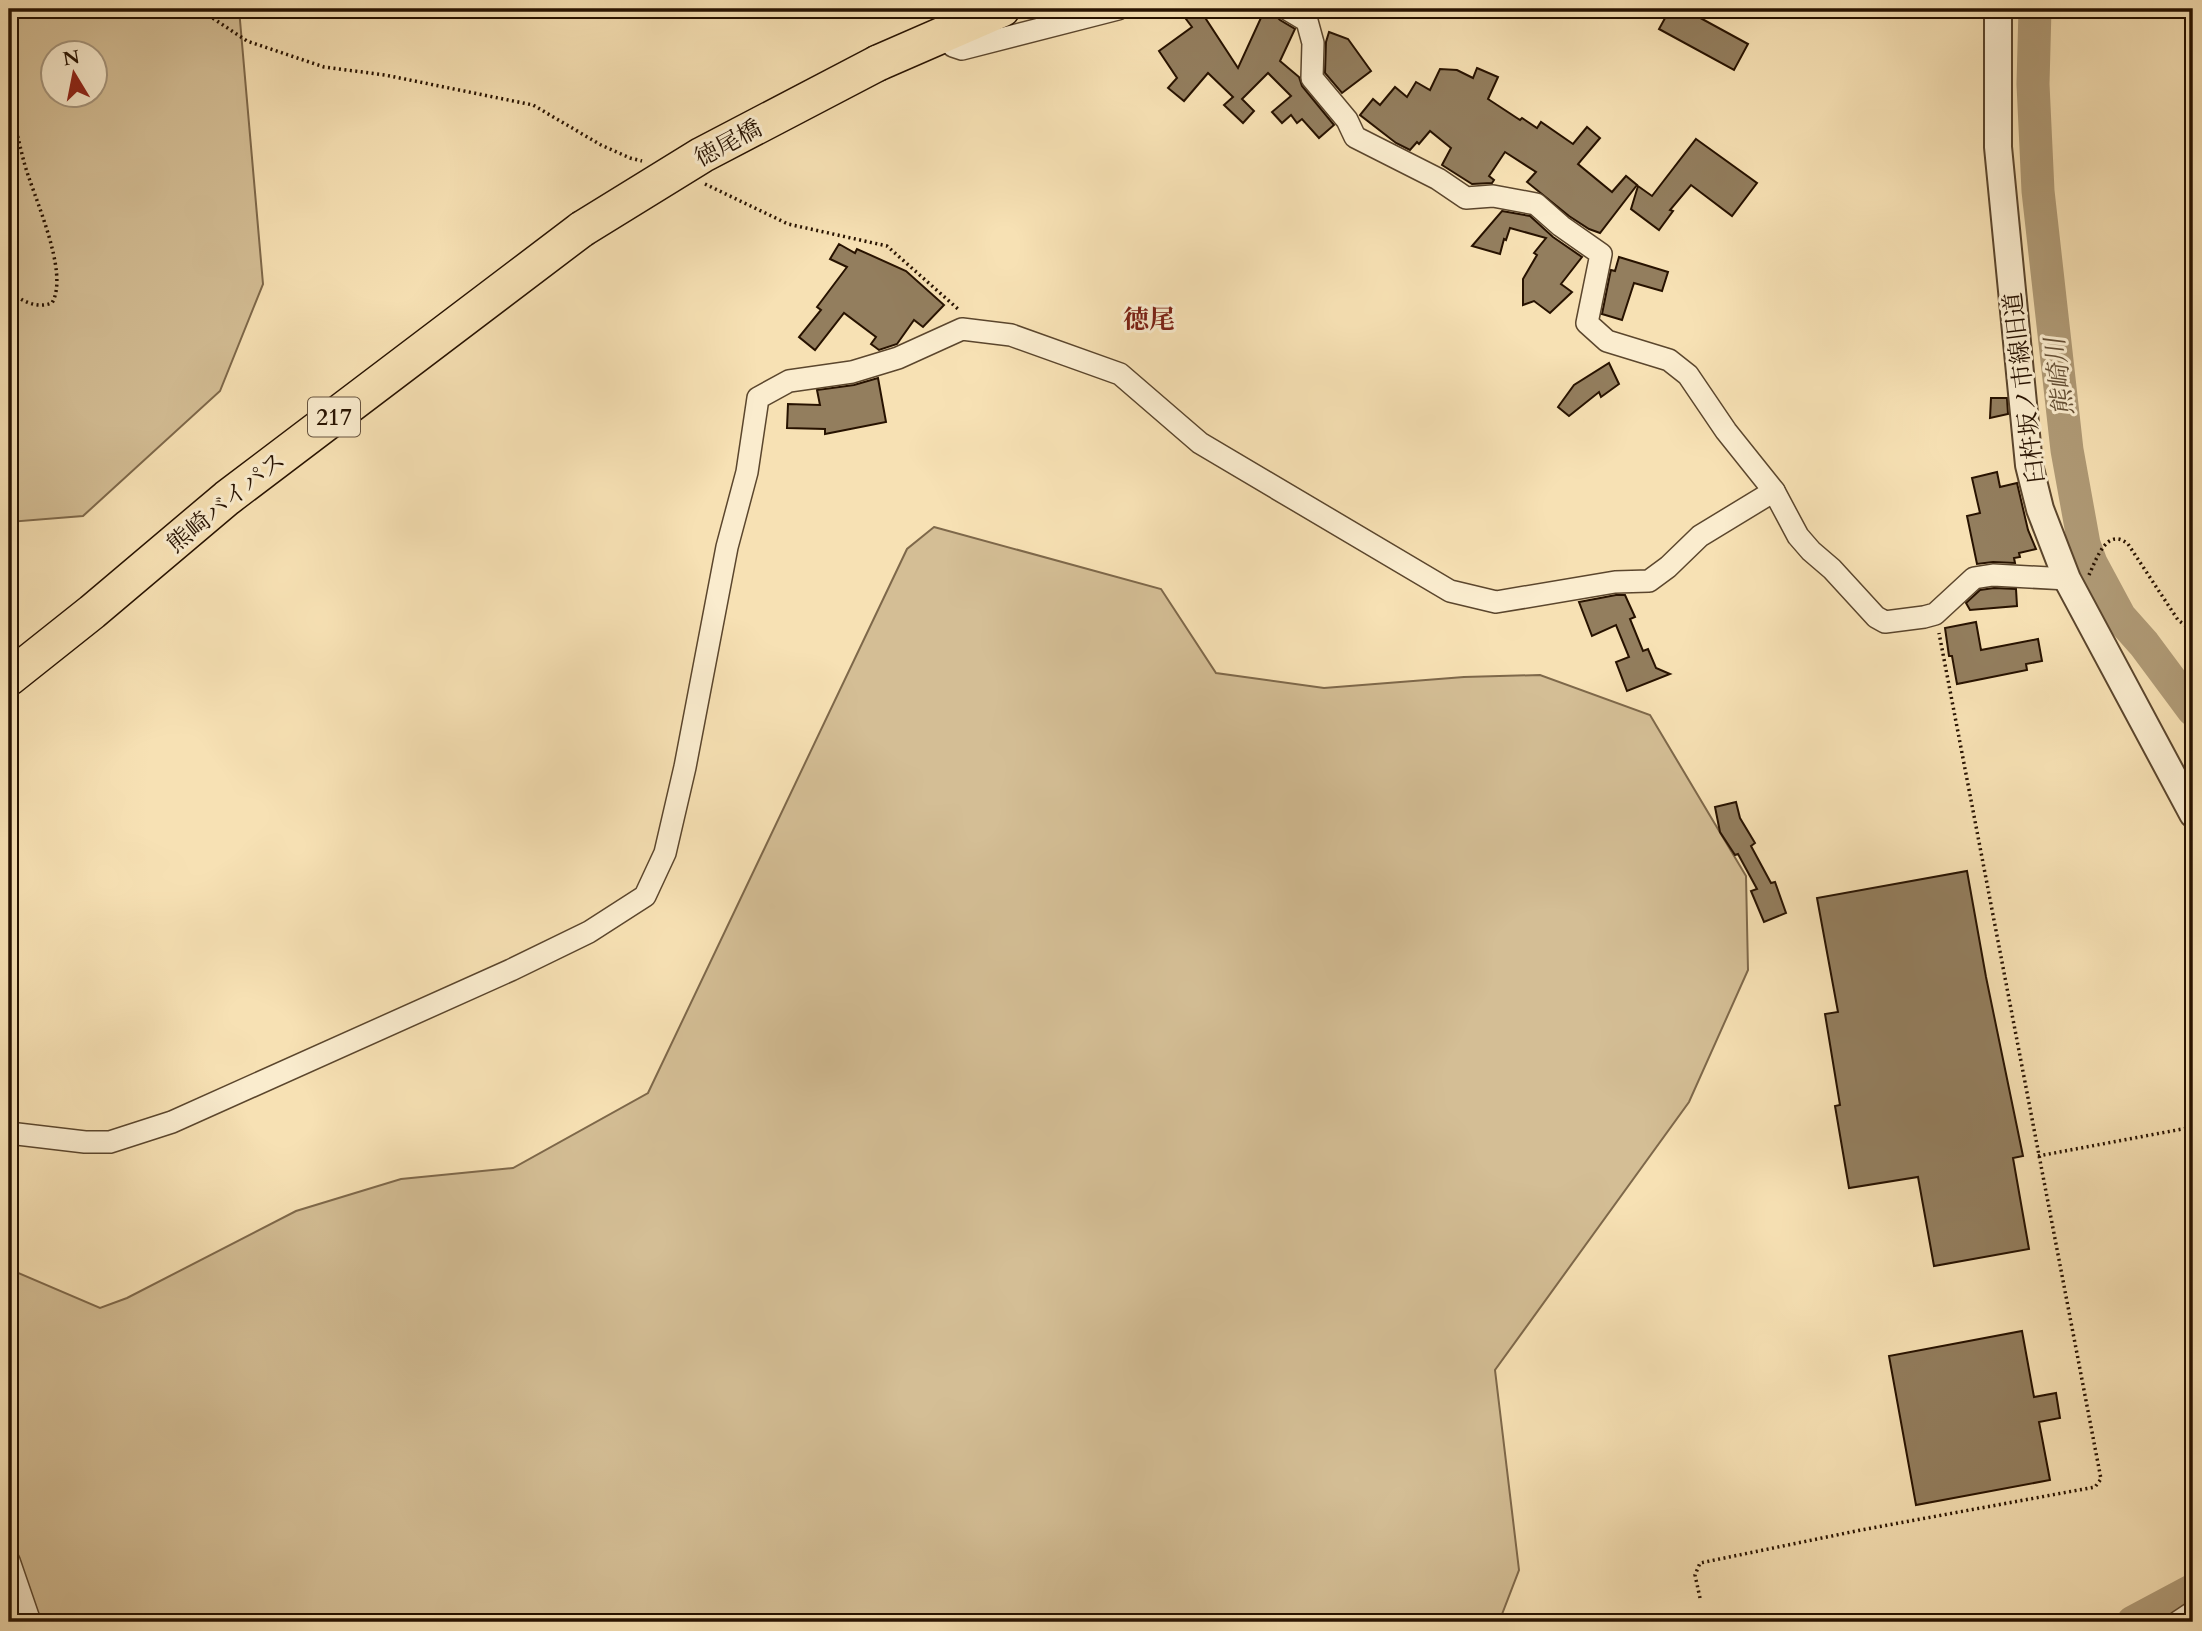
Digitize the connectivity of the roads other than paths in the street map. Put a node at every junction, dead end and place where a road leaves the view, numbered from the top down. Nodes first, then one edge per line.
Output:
1 (1002, 9) edge
2 (1118, 9) edge
3 (1287, 9) edge
4 (1998, 9) edge
5 (945, 34) junction
6 (582, 229) joint
7 (1774, 491) junction
8 (2077, 580) junction
9 (9, 678) edge
10 (2193, 814) edge
11 (9, 1133) edge
12 (9, 1561) edge
13 (2193, 1612) edge
14 (30, 1622) edge
15 (2178, 1622) edge

1 - 5 highway, 217
2 - 5 street
3 - 7 street
4 - 8 street, 臼杵坂ノ市線旧道
5 - 6 highway, 徳尾橋 / 217, bridge
6 - 9 highway, 熊崎バイパス / 217
7 - 8 street
7 - 11 street
8 - 10 street, 臼杵坂ノ市線旧道
12 - 14 street
13 - 15 street

